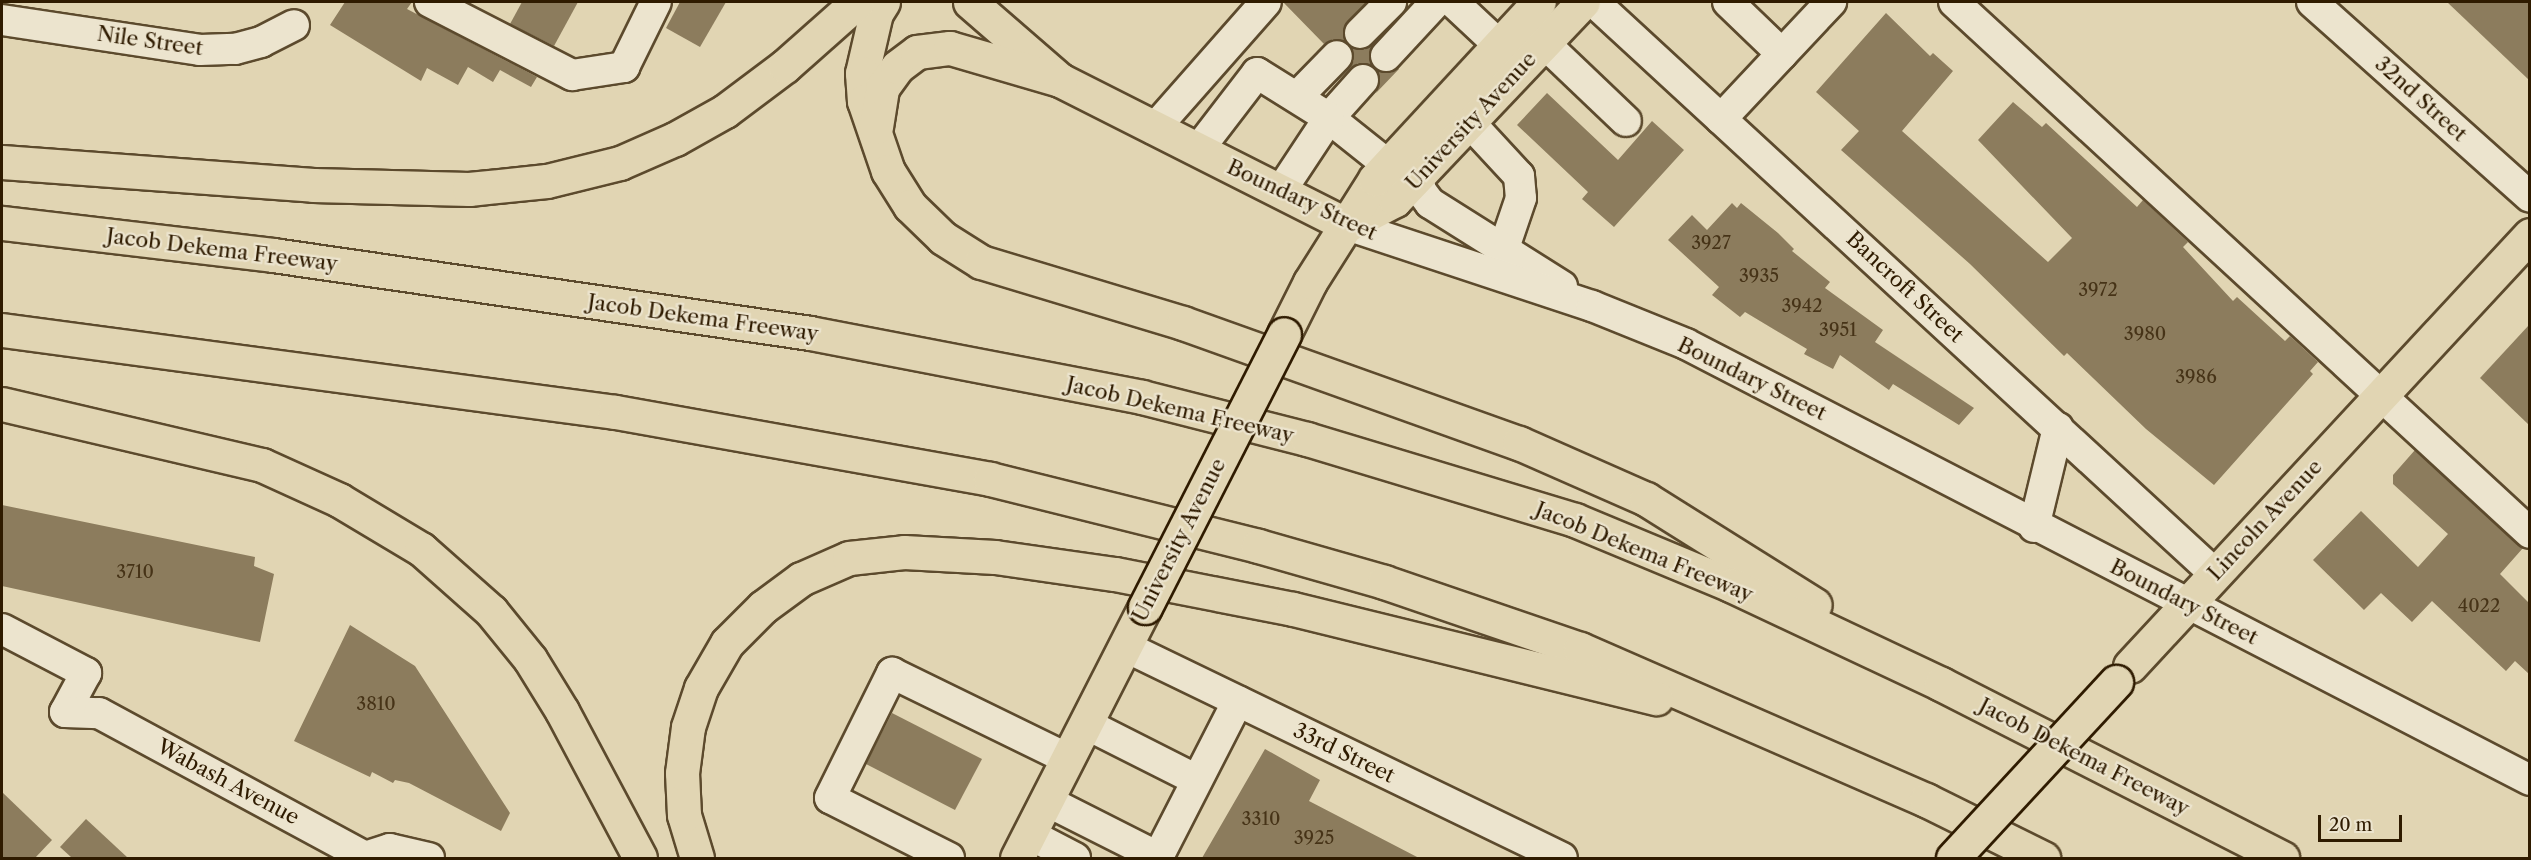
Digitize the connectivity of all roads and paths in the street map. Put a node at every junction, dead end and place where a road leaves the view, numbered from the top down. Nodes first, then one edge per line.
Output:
1 (430, 2) edge
2 (656, 2) edge
3 (857, 2) edge
4 (883, 2) edge
5 (970, 2) edge
6 (1266, 2) edge
7 (1391, 2) edge
8 (1436, 2) edge
9 (1453, 2) edge
10 (1539, 2) edge
11 (1583, 2) edge
12 (1594, 2) edge
13 (1728, 2) edge
14 (1831, 2) edge
15 (1954, 2) edge
16 (2312, 2) edge
17 (2, 20) edge
18 (294, 25) dead end
19 (1360, 33) dead end
20 (1544, 43) junction
21 (1499, 45) junction
22 (1782, 54) junction
23 (1337, 56) dead end
24 (1386, 56) dead end
25 (1060, 80) junction
26 (1363, 80) dead end
27 (1297, 98) junction
28 (1329, 118) junction
29 (1722, 118) junction
30 (1626, 121) dead end
31 (1470, 123) junction
32 (1154, 129) junction
33 (875, 134) junction
34 (1198, 150) junction
35 (2, 162) edge
36 (1388, 165) junction
37 (1418, 176) junction
38 (1280, 192) junction
39 (2529, 197) edge
40 (2, 223) edge
41 (1347, 225) junction
42 (2529, 235) edge
43 (1504, 248) junction
44 (1592, 306) junction
45 (2, 330) edge
46 (2379, 396) junction
47 (2, 404) edge
48 (2058, 428) junction
49 (2034, 527) junction
50 (2529, 533) edge
51 (2215, 574) junction
52 (2188, 603) junction
53 (2, 629) edge
54 (1126, 647) junction
55 (1941, 684) junction
56 (1238, 701) junction
57 (1748, 720) junction
58 (1086, 724) junction
59 (1068, 759) junction
60 (1197, 780) junction
61 (2529, 780) edge
62 (1047, 801) junction
63 (1023, 846) edge
64 (365, 858) edge
65 (429, 858) edge
66 (640, 858) edge
67 (697, 858) edge
68 (949, 858) edge
69 (1075, 858) edge
70 (1562, 858) edge
71 (1953, 858) edge
72 (2043, 858) edge
73 (2282, 858) edge

1 - 2 street
3 - 35 main road
4 - 33 main road
5 - 25 main road, Boundary Street
6 - 32 street
7 - 19 street
8 - 24 street
9 - 21 street
10 - 21 main road, University Avenue
11 - 20 main road, University Avenue
12 - 29 street, Bancroft Street
13 - 22 street
14 - 22 street
15 - 46 street
16 - 39 street, 32nd Street
17 - 18 street, Nile Street
20 - 30 street
20 - 31 main road, University Avenue
21 - 36 main road, University Avenue
22 - 29 street
23 - 27 street
25 - 32 main road, Boundary Street
25 - 33 main road
26 - 28 street
27 - 28 street
27 - 34 street
28 - 36 street
28 - 38 street
29 - 48 street, Bancroft Street
31 - 37 main road, University Avenue
31 - 43 street
32 - 34 main road, Boundary Street
33 - 55 main road
34 - 38 main road, Boundary Street
36 - 41 main road, University Avenue
37 - 41 main road, University Avenue
37 - 43 street
38 - 41 main road, Boundary Street
40 - 55 main road, Jacob Dekema Freeway
41 - 44 street, Boundary Street
41 - 54 main road, University Avenue, bridge
42 - 46 main road, Lincoln Avenue
43 - 44 street
44 - 49 street, Boundary Street
45 - 57 main road
46 - 50 street
46 - 51 main road, Lincoln Avenue
47 - 66 main road
48 - 49 street
48 - 51 street, Bancroft Street
49 - 52 street, Boundary Street
51 - 52 main road, Lincoln Avenue
52 - 61 street, Boundary Street
52 - 71 main road, Lincoln Avenue, bridge
53 - 64 street, Wabash Avenue
54 - 56 street, 33rd Street
54 - 58 main road, University Avenue
55 - 73 main road, Jacob Dekema Freeway
56 - 60 street
56 - 70 street, 33rd Street
57 - 67 main road
57 - 72 main road
58 - 59 main road, University Avenue
58 - 60 street
59 - 62 main road, University Avenue
59 - 68 street
60 - 62 street
62 - 63 main road, University Avenue
63 - 69 street
64 - 65 street, Wabash Avenue

